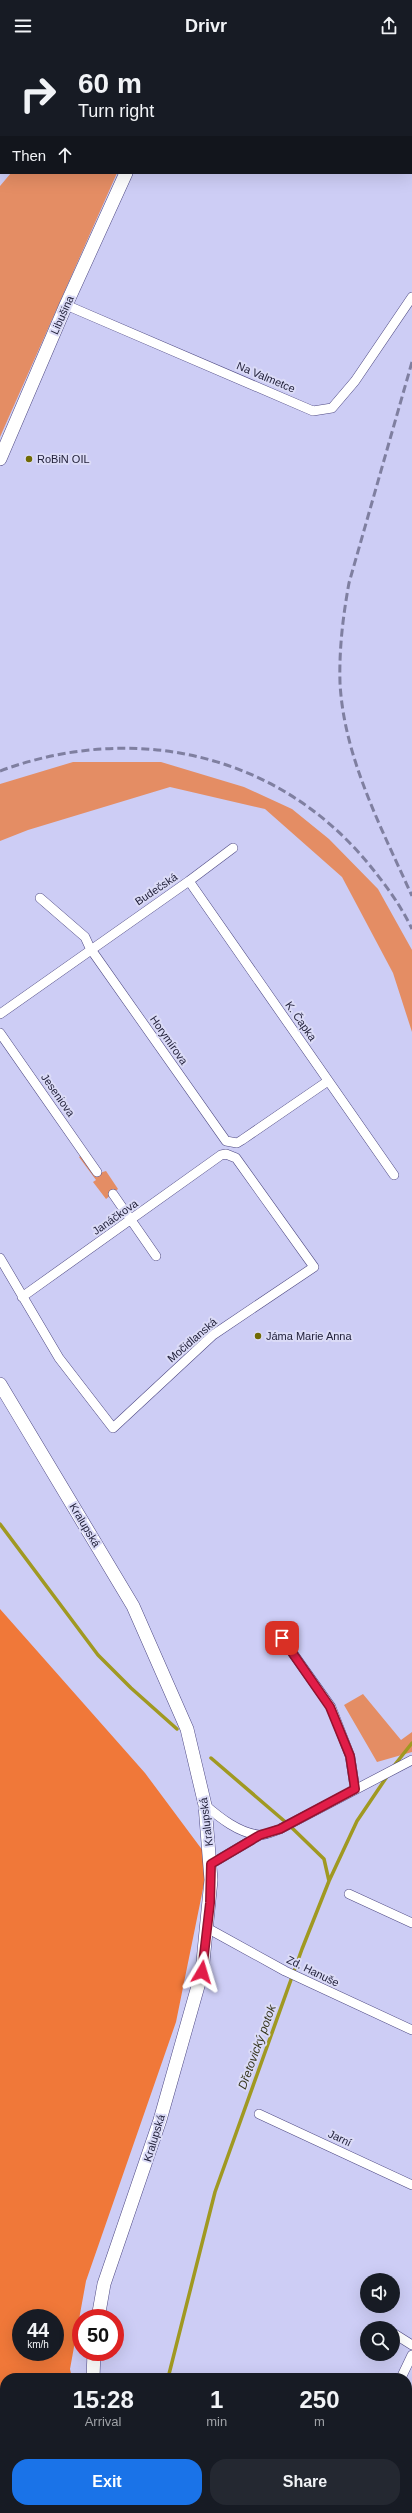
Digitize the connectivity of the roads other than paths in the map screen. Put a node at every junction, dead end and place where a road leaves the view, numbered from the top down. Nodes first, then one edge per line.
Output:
1 (126, 174) edge
2 (412, 298) edge
3 (66, 305) junction
4 (0, 459) edge
5 (233, 848) dead end
6 (189, 881) junction
7 (40, 898) dead end
8 (90, 948) junction
9 (0, 1014) edge
10 (0, 1033) edge
11 (328, 1081) junction
12 (97, 1172) dead end
13 (394, 1175) dead end
14 (113, 1194) dead end
15 (131, 1220) junction
16 (156, 1256) dead end
17 (0, 1258) edge
18 (314, 1267) joint
19 (22, 1297) junction
20 (0, 1384) edge
21 (282, 1638) dead end
22 (412, 1760) edge
23 (355, 1789) junction
24 (205, 1805) junction
25 (260, 1835) junction
26 (211, 1864) junction
27 (349, 1894) dead end
28 (412, 1923) edge
29 (207, 1928) junction
30 (412, 2030) edge
31 (259, 2114) dead end
32 (412, 2185) edge
33 (100, 2309) edge
34 (400, 2337) edge
35 (412, 2345) edge
36 (412, 2355) edge
37 (94, 2361) edge
38 (93, 2373) edge
39 (403, 2373) edge

1 - 3 main road, Libušina
2 - 3 street, Na Valmetce
3 - 4 main road, Libušina
5 - 6 street, Budečská
6 - 8 street, Budečská
6 - 11 street, K. Čapka
7 - 8 street
8 - 9 street, Budečská
8 - 11 street, Horymírova
10 - 12 street, Jeseniova
11 - 13 street, K. Čapka
14 - 15 street
15 - 16 street
15 - 18 street, Janáčkova
15 - 19 street, Janáčkova
17 - 19 street
18 - 19 street, Močidlanská
20 - 24 main road, Kralupská
21 - 23 street
22 - 23 street
23 - 25 street
24 - 25 street
24 - 26 main road, Kralupská
25 - 26 street
26 - 29 main road, Kralupská
27 - 28 street
29 - 30 street, Zd. Hanuše
29 - 33 main road, Kralupská
31 - 32 street, Jarní
34 - 35 street
36 - 39 street
37 - 38 main road

